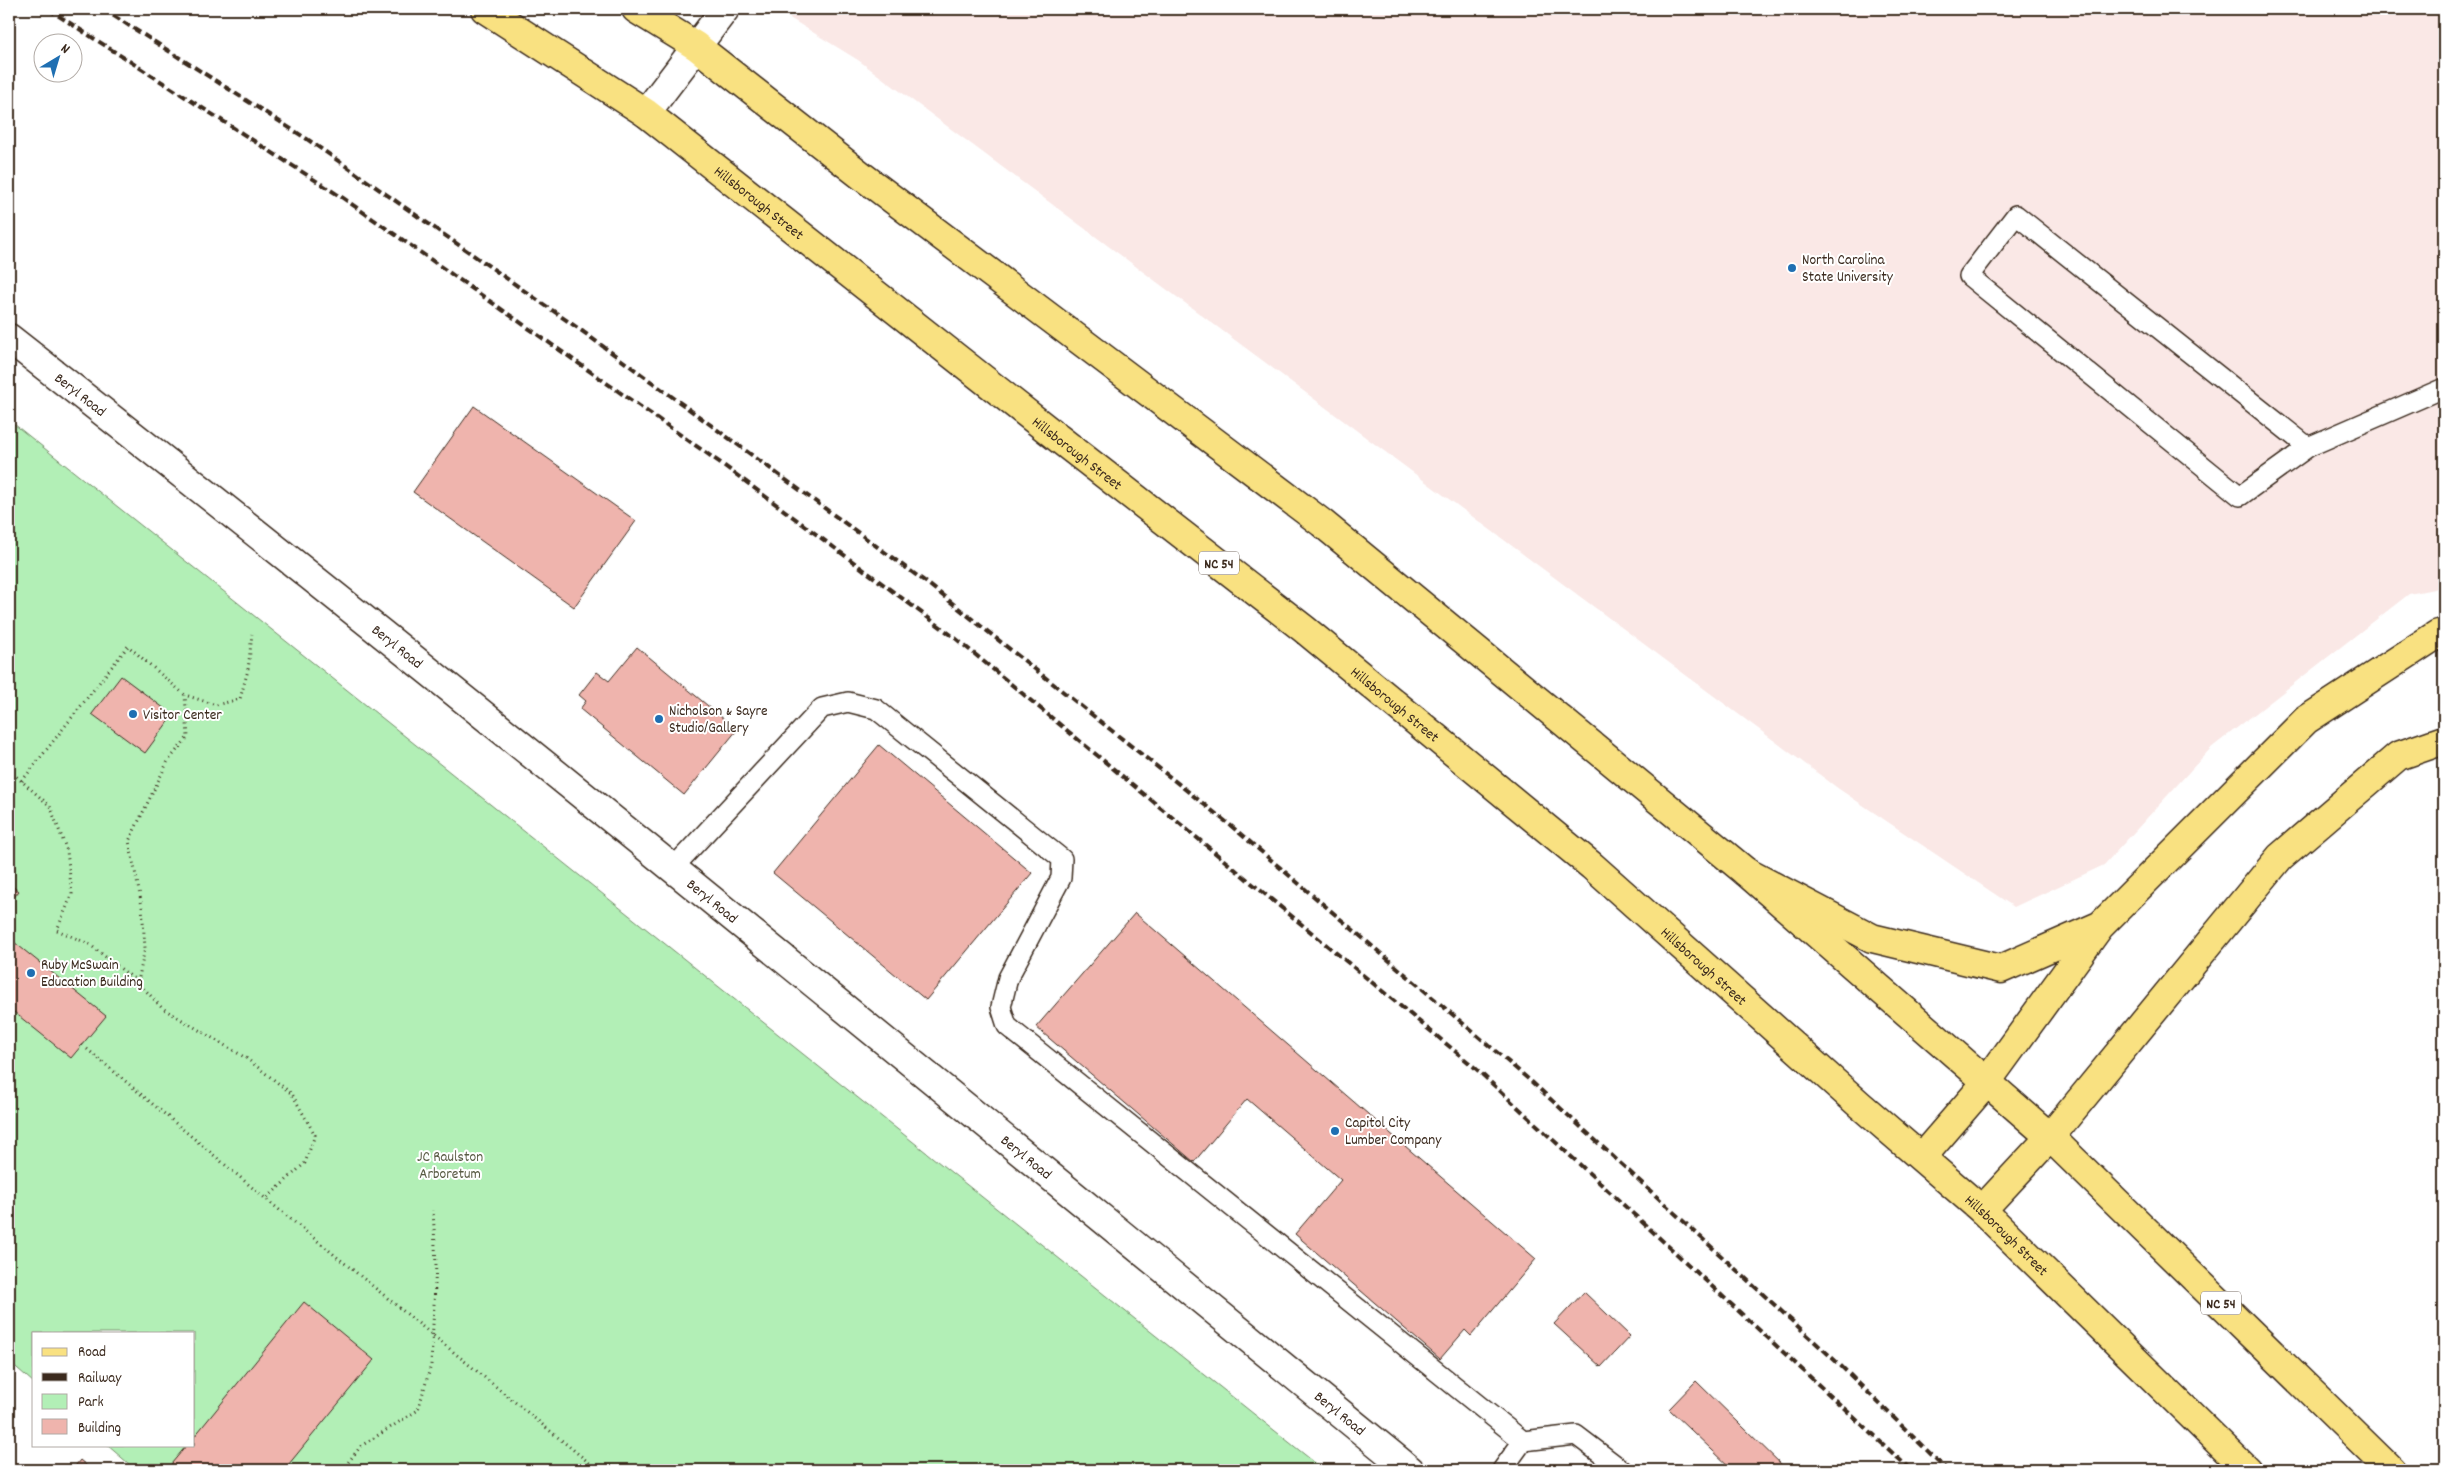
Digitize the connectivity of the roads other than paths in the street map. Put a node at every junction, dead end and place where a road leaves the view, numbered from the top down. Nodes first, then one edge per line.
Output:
1 (485, 9) edge
2 (636, 9) edge
3 (725, 9) edge
4 (696, 46) junction
5 (646, 113) junction
6 (9, 338) edge
7 (2444, 388) edge
8 (2308, 447) junction
9 (2444, 633) edge
10 (2444, 740) edge
11 (672, 869) junction
12 (1746, 872) junction
13 (2100, 926) junction
14 (1986, 1083) junction
15 (2050, 1137) junction
16 (1922, 1158) junction
17 (1982, 1210) junction
18 (1523, 1441) junction
19 (1410, 1470) edge
20 (1502, 1470) edge
21 (1622, 1470) edge
22 (2247, 1470) edge
23 (2391, 1470) edge

1 - 5 main road, Hillsborough Street / NC 54
2 - 4 main road, NC 54
3 - 4 street
4 - 5 street
4 - 12 main road, NC 54
5 - 16 main road, Hillsborough Street / NC 54
6 - 11 street, Beryl Road
7 - 8 lane
8 - 8 lane
9 - 13 main road
10 - 15 main road
11 - 18 lane
11 - 19 street, Beryl Road
12 - 13 main road
12 - 14 main road, NC 54
13 - 14 main road
14 - 15 main road, NC 54
14 - 16 main road
15 - 17 main road
15 - 23 main road, NC 54
16 - 17 main road, Hillsborough Street / NC 54
17 - 22 main road, Hillsborough Street / NC 54
18 - 20 lane
18 - 21 lane

